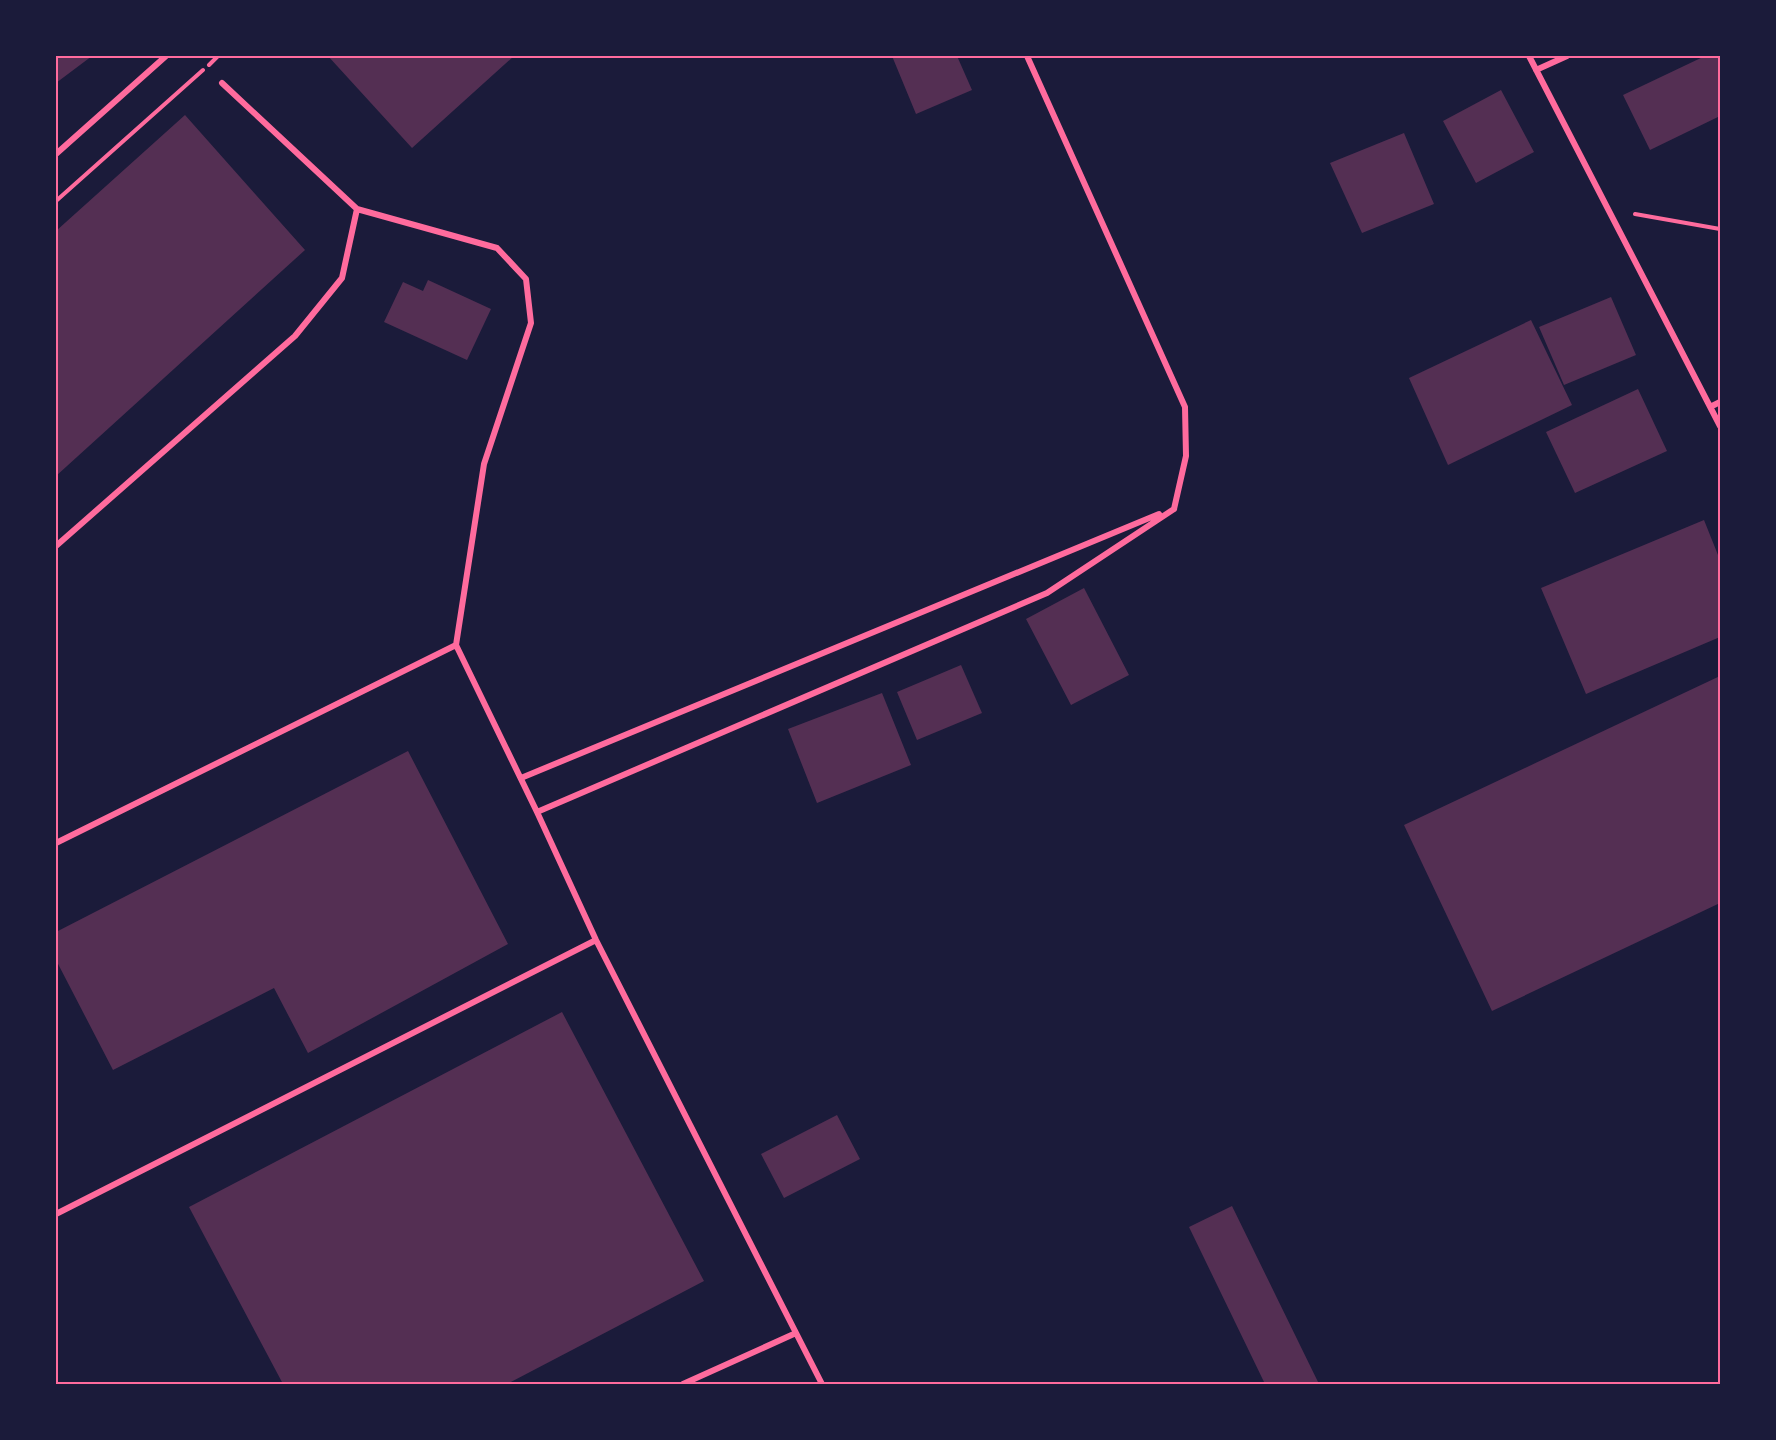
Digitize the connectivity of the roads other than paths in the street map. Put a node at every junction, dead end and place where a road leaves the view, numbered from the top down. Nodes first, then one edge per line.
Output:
1 (166, 56) edge
2 (1027, 56) edge
3 (1529, 56) edge
4 (1567, 56) edge
5 (1536, 70) junction
6 (222, 83) dead end
7 (56, 154) edge
8 (357, 209) junction
9 (1720, 402) edge
10 (1712, 406) junction
11 (1720, 426) edge
12 (1174, 508) junction
13 (56, 546) edge
14 (456, 645) junction
15 (521, 778) junction
16 (537, 812) junction
17 (56, 843) edge
18 (596, 940) junction
19 (56, 1214) edge
20 (796, 1333) junction
21 (683, 1384) edge
22 (822, 1384) edge

1 - 7 street
2 - 12 street
3 - 5 street
4 - 5 street
5 - 10 street
6 - 8 street
8 - 13 street
8 - 14 street
9 - 10 street
10 - 11 street
12 - 15 street
12 - 16 street
14 - 15 street
14 - 17 street
15 - 16 street
16 - 18 street
18 - 19 street
18 - 20 street
20 - 21 street
20 - 22 street

